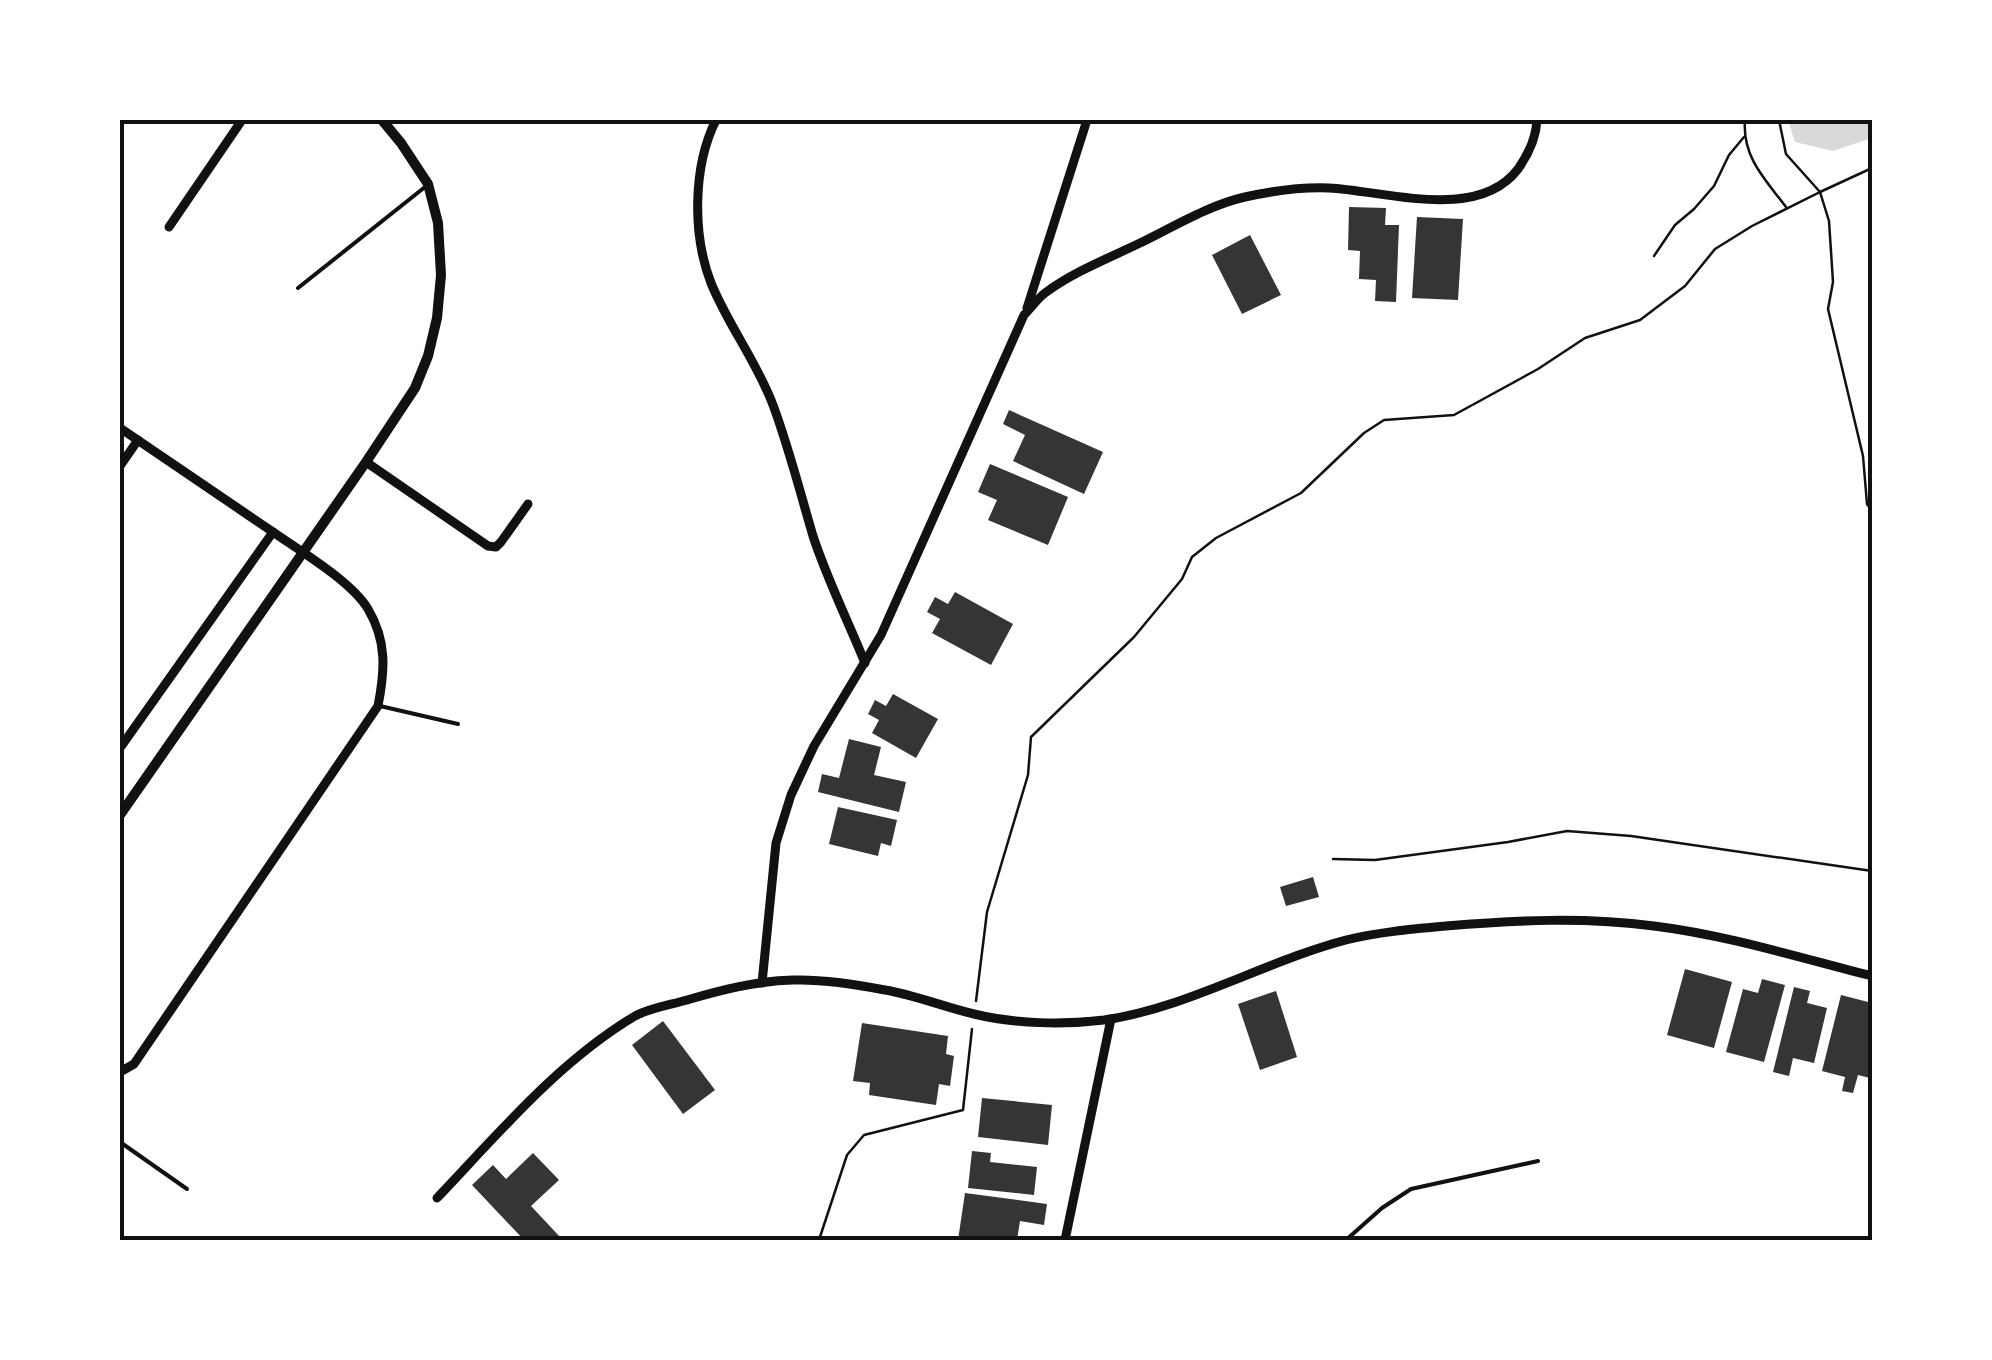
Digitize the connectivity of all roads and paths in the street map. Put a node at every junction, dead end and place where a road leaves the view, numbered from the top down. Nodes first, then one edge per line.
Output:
1 (242, 120) edge
2 (382, 120) edge
3 (716, 120) edge
4 (1086, 120) edge
5 (1537, 120) edge
6 (1746, 120) edge
7 (1778, 120) edge
8 (1744, 137) junction
9 (1872, 168) edge
10 (428, 184) junction
11 (1820, 192) junction
12 (1786, 208) junction
13 (169, 226) dead end
14 (1654, 256) dead end
15 (298, 288) dead end
16 (1024, 316) junction
17 (120, 428) edge
18 (138, 440) junction
19 (366, 462) junction
20 (120, 466) edge
21 (528, 504) dead end
22 (1872, 511) edge
23 (272, 532) junction
24 (303, 552) junction
25 (865, 663) junction
26 (378, 706) junction
27 (458, 724) dead end
28 (120, 748) edge
29 (120, 816) edge
30 (1333, 860) dead end
31 (1872, 871) edge
32 (1872, 976) edge
33 (762, 983) junction
34 (974, 1014) junction
35 (1111, 1019) junction
36 (120, 1072) edge
37 (120, 1142) edge
38 (1538, 1160) dead end
39 (187, 1189) dead end
40 (436, 1198) dead end
41 (819, 1240) edge
42 (1065, 1240) edge
43 (1346, 1240) edge

1 - 13 street
2 - 10 street
3 - 25 street
4 - 16 street
5 - 16 street
6 - 8 path
7 - 11 path
8 - 12 path
8 - 14 path
9 - 11 path
10 - 15 lane
10 - 19 street
11 - 12 path
11 - 22 path
12 - 34 path
16 - 25 street
17 - 18 street
18 - 20 street
18 - 23 street
19 - 21 street
19 - 24 street
23 - 24 street
23 - 28 street
24 - 26 street
24 - 29 street
25 - 33 street
26 - 27 lane
26 - 36 street
30 - 31 path
32 - 35 street
33 - 34 street
33 - 40 street
34 - 35 street
34 - 41 path
35 - 42 street
37 - 39 lane
38 - 43 lane

